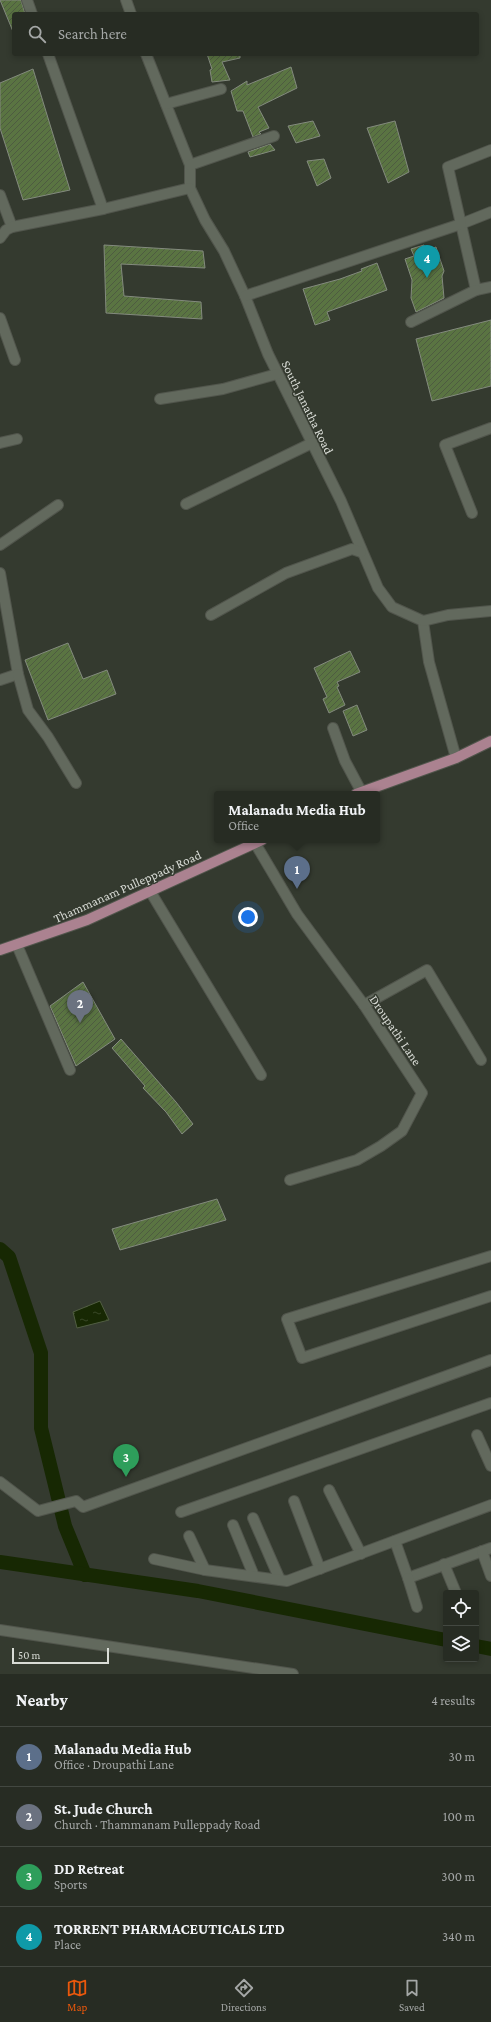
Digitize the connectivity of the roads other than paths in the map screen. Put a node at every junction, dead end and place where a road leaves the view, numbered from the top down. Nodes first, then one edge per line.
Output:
1 (27, 0) edge
2 (126, 0) edge
3 (31, 12) edge
4 (130, 12) edge
5 (49, 56) edge
6 (147, 56) edge
7 (221, 89) dead end
8 (166, 104) junction
9 (274, 136) dead end
10 (491, 150) edge
11 (190, 165) junction
12 (190, 188) junction
13 (0, 195) edge
14 (103, 209) junction
15 (491, 212) edge
16 (461, 224) junction
17 (12, 228) junction
18 (0, 238) edge
19 (491, 287) edge
20 (476, 290) junction
21 (245, 296) junction
22 (0, 318) edge
23 (411, 322) dead end
24 (15, 360) dead end
25 (277, 374) junction
26 (160, 399) dead end
27 (491, 428) edge
28 (17, 439) dead end
29 (0, 443) edge
30 (312, 443) junction
31 (186, 504) dead end
32 (58, 505) dead end
33 (472, 513) dead end
34 (0, 545) edge
35 (362, 552) junction
36 (0, 573) edge
37 (491, 611) edge
38 (211, 615) dead end
39 (423, 621) junction
40 (18, 674) junction
41 (0, 680) edge
42 (333, 728) dead end
43 (491, 741) edge
44 (456, 758) junction
45 (76, 783) dead end
46 (358, 791) edge
47 (365, 791) edge
48 (256, 843) edge
49 (259, 843) edge
50 (150, 891) junction
51 (17, 945) junction
52 (0, 950) edge
53 (364, 1005) junction
54 (481, 1060) dead end
55 (70, 1070) dead end
56 (261, 1075) dead end
57 (290, 1180) dead end
58 (491, 1256) edge
59 (491, 1296) edge
60 (491, 1360) edge
61 (491, 1403) edge
62 (478, 1435) dead end
63 (491, 1466) edge
64 (0, 1482) edge
65 (329, 1490) dead end
66 (294, 1502) dead end
67 (491, 1505) edge
68 (181, 1512) dead end
69 (253, 1518) dead end
70 (233, 1525) dead end
71 (189, 1536) dead end
72 (395, 1541) junction
73 (486, 1550) edge
74 (361, 1554) junction
75 (154, 1559) dead end
76 (444, 1564) junction
77 (320, 1569) junction
78 (205, 1570) junction
79 (254, 1576) junction
80 (491, 1576) edge
81 (408, 1578) junction
82 (280, 1580) junction
83 (455, 1590) edge
84 (417, 1607) dead end
85 (0, 1630) edge
86 (293, 1674) edge

1 - 3 street
2 - 4 street
5 - 14 street
6 - 8 street, South Janatha Road
7 - 8 street
8 - 11 street, South Janatha Road
9 - 11 street
10 - 16 street
11 - 12 street, South Janatha Road
12 - 14 street
12 - 21 street, South Janatha Road
13 - 17 street
14 - 17 street
15 - 16 street
16 - 20 street
16 - 21 street
17 - 18 street
19 - 20 street
20 - 23 street
21 - 25 street, South Janatha Road
22 - 24 street
25 - 26 street
25 - 30 street, South Janatha Road
27 - 33 street
28 - 29 street
30 - 31 street
30 - 35 street, South Janatha Road
32 - 34 street
35 - 38 street
35 - 39 street, South Janatha Road
36 - 40 street
37 - 39 street
39 - 44 street
40 - 41 street
40 - 45 street
42 - 46 street
43 - 44 main road
44 - 47 main road
48 - 50 main road, Thammanam Pulleppady Road
49 - 53 street, Droupathi Lane
50 - 51 main road, Thammanam Pulleppady Road
50 - 56 street
51 - 52 main road, Thammanam Pulleppady Road
51 - 55 street
53 - 54 street
53 - 57 street, Droupathi Lane
58 - 59 street
60 - 64 street
61 - 68 street
62 - 63 street
65 - 74 street
66 - 77 street
67 - 72 street
69 - 82 street
70 - 79 street
71 - 78 street
72 - 74 street
72 - 81 street
73 - 76 street
73 - 80 street
74 - 77 street
75 - 78 street
76 - 81 street
76 - 83 street
77 - 82 street
78 - 79 street
79 - 82 street
81 - 84 street
85 - 86 street

